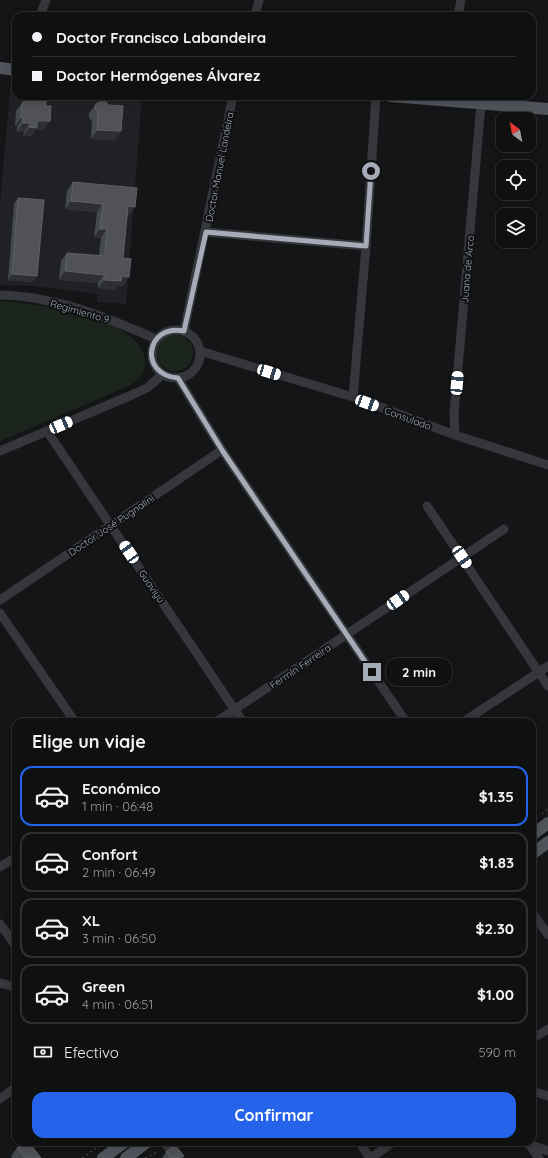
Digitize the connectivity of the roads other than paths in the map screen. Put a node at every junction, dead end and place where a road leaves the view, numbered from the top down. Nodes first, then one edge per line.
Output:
1 (46, 0) edge
2 (259, 0) edge
3 (461, 0) edge
4 (42, 12) edge
5 (255, 12) edge
6 (459, 12) edge
7 (0, 68) edge
8 (12, 70) edge
9 (232, 100) edge
10 (376, 100) edge
11 (459, 100) edge
12 (481, 104) junction
13 (548, 109) edge
14 (206, 232) junction
15 (366, 246) junction
16 (0, 295) edge
17 (184, 331) junction
18 (156, 339) junction
19 (200, 351) junction
20 (163, 374) junction
21 (178, 378) junction
22 (353, 397) junction
23 (47, 431) junction
24 (456, 435) junction
25 (222, 450) junction
26 (0, 451) edge
27 (548, 465) edge
28 (428, 506) dead end
29 (111, 526) junction
30 (504, 529) dead end
31 (462, 557) junction
32 (0, 600) edge
33 (0, 613) edge
34 (346, 634) junction
35 (548, 666) edge
36 (538, 672) junction
37 (548, 686) edge
38 (235, 709) junction
39 (72, 718) edge
40 (222, 718) edge
41 (241, 718) edge
42 (403, 718) edge
43 (469, 718) edge
44 (548, 822) edge
45 (536, 832) edge
46 (548, 842) edge
47 (536, 851) edge
48 (12, 860) edge
49 (0, 868) edge
50 (536, 918) edge
51 (0, 924) edge
52 (548, 935) edge
53 (12, 940) edge
54 (0, 982) edge
55 (12, 986) edge
56 (548, 1029) edge
57 (536, 1036) edge
58 (12, 1090) edge
59 (536, 1092) edge
60 (548, 1096) edge
61 (0, 1099) edge
62 (120, 1146) edge
63 (142, 1146) edge
64 (167, 1146) edge
65 (362, 1146) edge
66 (387, 1146) edge
67 (528, 1146) edge
68 (534, 1146) edge
69 (548, 1151) edge
70 (104, 1158) edge
71 (126, 1158) edge
72 (176, 1158) edge
73 (370, 1158) edge
74 (538, 1158) edge

1 - 4 street
2 - 5 street
3 - 6 street
7 - 8 main road
9 - 14 street, Doctor Manuel Landeira
10 - 15 street
11 - 12 main road
12 - 13 main road
12 - 24 street, Juana de Arco
14 - 15 street
14 - 17 street, Doctor Manuel Landeira
15 - 22 street
16 - 18 street, Regimiento 9
17 - 18 street
17 - 19 street
18 - 20 street
19 - 21 street
19 - 22 street, Consulado
20 - 21 street
20 - 23 street
21 - 25 street
22 - 24 street, Consulado
23 - 26 street
23 - 29 street, Guaviyú
24 - 27 street, Consulado
25 - 29 street, Doctor José Pugnalini
25 - 34 street
28 - 31 street
29 - 32 street, Doctor José Pugnalini
29 - 38 street, Guaviyú
30 - 31 street, Fermín Ferreira
31 - 34 street, Fermín Ferreira
31 - 36 street
33 - 39 street
34 - 38 street, Fermín Ferreira
34 - 42 street
35 - 36 street
36 - 37 street
36 - 43 street
38 - 40 street, Fermín Ferreira
38 - 41 street, Guaviyú
44 - 45 main road
46 - 47 main road
48 - 49 street
50 - 52 street
51 - 53 street
54 - 55 street
56 - 57 street
58 - 61 street
59 - 60 street
62 - 70 main road
63 - 71 main road
64 - 72 street
65 - 73 street
66 - 73 street
67 - 74 street
68 - 69 street

